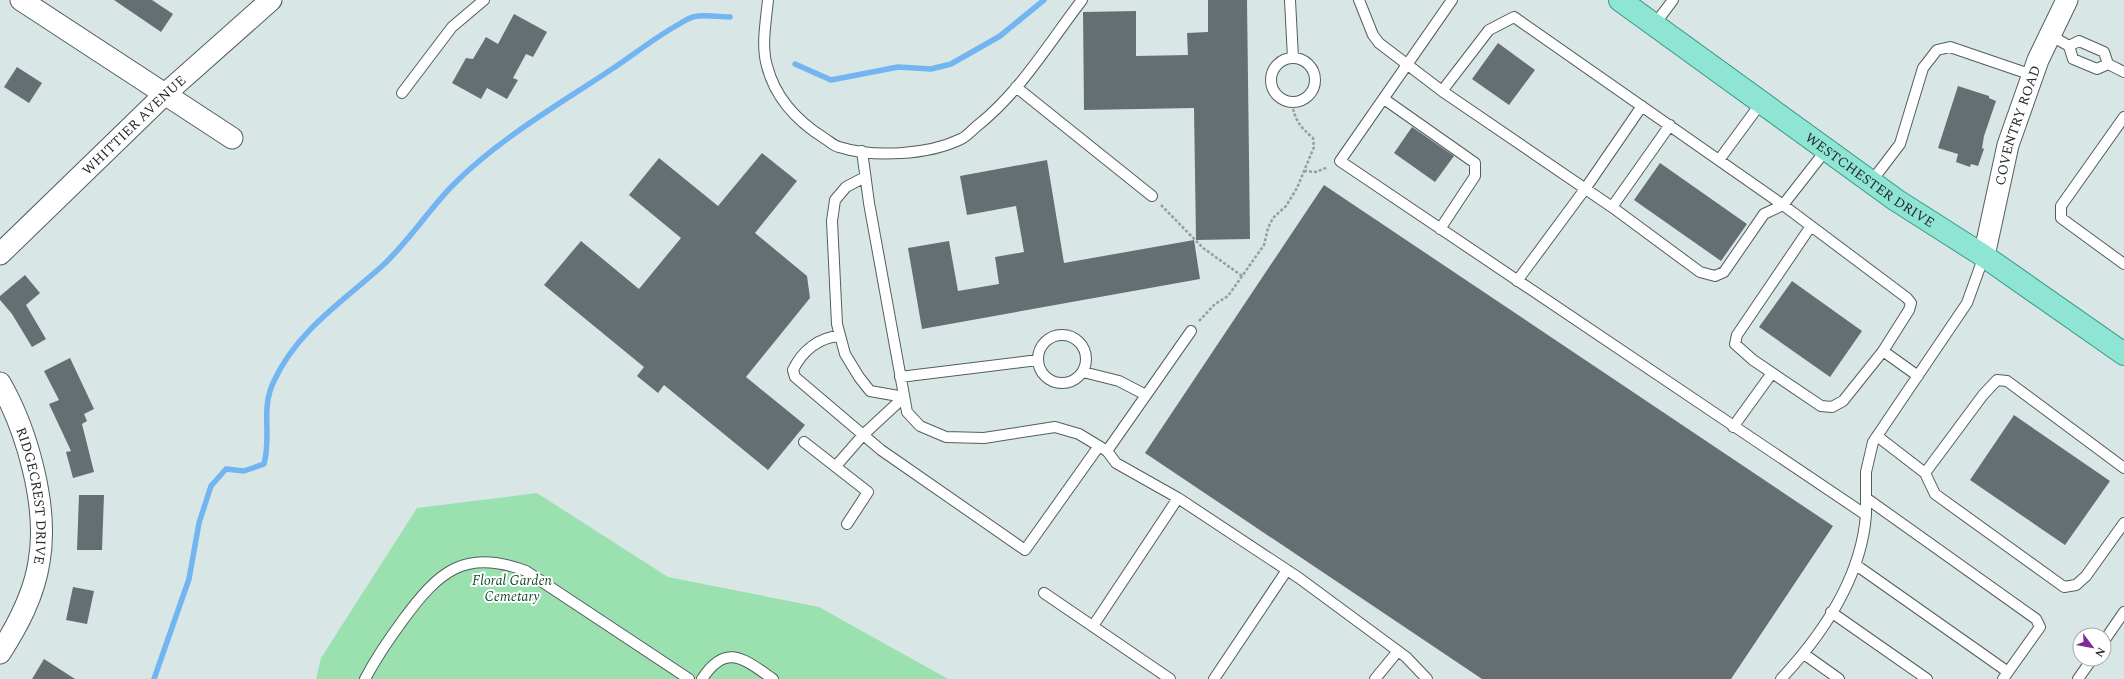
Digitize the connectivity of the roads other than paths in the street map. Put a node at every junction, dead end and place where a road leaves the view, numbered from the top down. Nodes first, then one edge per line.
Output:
1 (21, 0) edge
2 (271, 0) edge
3 (484, 0) edge
4 (768, 0) edge
5 (1082, 0) edge
6 (1290, 0) edge
7 (1359, 0) edge
8 (1452, 0) edge
9 (1620, 0) edge
10 (1673, 0) edge
11 (2067, 0) edge
12 (1654, 25) junction
13 (2050, 35) junction
14 (2069, 46) junction
15 (1293, 58) junction
16 (1408, 64) junction
17 (2108, 64) junction
18 (2124, 72) edge
19 (2032, 75) junction
20 (1016, 87) junction
21 (1442, 91) junction
22 (402, 93) dead end
23 (164, 95) junction
24 (1384, 99) junction
25 (1761, 102) junction
26 (1642, 106) junction
27 (2124, 117) edge
28 (1670, 125) junction
29 (232, 138) dead end
30 (1826, 150) junction
31 (862, 151) junction
32 (1719, 160) junction
33 (865, 177) junction
34 (1871, 182) junction
35 (1585, 189) junction
36 (1152, 196) road end
37 (1783, 205) junction
38 (1612, 207) junction
39 (1811, 226) junction
40 (1440, 229) junction
41 (0, 254) edge
42 (1984, 256) junction
43 (2124, 264) edge
44 (1518, 281) junction
45 (1191, 331) road end
46 (840, 336) junction
47 (1883, 351) junction
48 (2124, 354) edge
49 (1038, 360) junction
50 (1083, 372) junction
51 (1772, 373) junction
52 (1918, 376) junction
53 (900, 378) junction
54 (0, 383) edge
55 (1146, 395) junction
56 (904, 397) junction
57 (1733, 427) junction
58 (863, 435) junction
59 (1877, 436) junction
60 (804, 442) dead end
61 (1103, 449) junction
62 (836, 466) junction
63 (2124, 468) edge
64 (1925, 473) junction
65 (1178, 498) junction
66 (1866, 498) junction
67 (1866, 515) junction
68 (2124, 523) edge
69 (847, 524) dead end
70 (1856, 565) junction
71 (1287, 570) junction
72 (1044, 593) dead end
73 (1831, 612) junction
74 (2124, 612) edge
75 (1092, 626) junction
76 (2112, 629) edge
77 (1398, 651) junction
78 (0, 653) edge
79 (1804, 654) junction
80 (2086, 667) edge
81 (2005, 675) edge
82 (365, 679) edge
83 (689, 679) edge
84 (702, 679) edge
85 (773, 679) edge
86 (1170, 679) edge
87 (1214, 679) edge
88 (1375, 679) edge
89 (1427, 679) edge
90 (1781, 679) edge
91 (1839, 679) edge
92 (1927, 679) edge
93 (2078, 679) edge

1 - 23 street
2 - 23 street, WHITTIER AVENUE
3 - 22 lane
4 - 31 lane
5 - 20 lane
6 - 15 lane
7 - 16 lane
8 - 16 lane
9 - 12 main road, WESTCHESTER DRIVE
10 - 12 lane
11 - 13 street, COVENTRY ROAD
12 - 25 main road, WESTCHESTER DRIVE
13 - 14 lane
13 - 19 street, COVENTRY ROAD
14 - 17 lane
14 - 17 lane
15 - 15 lane
16 - 21 lane
16 - 24 lane
17 - 18 lane
19 - 34 lane
19 - 42 street, COVENTRY ROAD
20 - 31 lane
20 - 36 lane
21 - 26 lane
21 - 35 lane
23 - 29 street
23 - 41 street, WHITTIER AVENUE
24 - 40 lane
24 - 40 lane
25 - 30 main road, WESTCHESTER DRIVE
25 - 32 lane
26 - 28 lane
26 - 35 lane
27 - 43 lane
28 - 32 lane
28 - 38 lane
30 - 34 main road, WESTCHESTER DRIVE
30 - 37 lane
31 - 33 lane
32 - 37 lane
33 - 46 lane
33 - 53 lane
34 - 42 main road, WESTCHESTER DRIVE
35 - 38 lane
35 - 44 lane
37 - 38 lane
37 - 39 lane
39 - 47 lane
39 - 51 lane
40 - 44 lane
42 - 48 main road, WESTCHESTER DRIVE
42 - 52 lane
44 - 57 lane
45 - 55 lane
46 - 56 lane
46 - 58 lane
47 - 51 lane
47 - 52 lane
49 - 50 lane
49 - 50 lane
49 - 53 lane
50 - 55 lane
51 - 57 lane
52 - 59 lane
53 - 56 lane
54 - 78 street, RIDGECREST DRIVE
55 - 61 lane
56 - 58 lane
56 - 61 lane
57 - 67 lane
58 - 61 lane
58 - 62 lane
59 - 64 lane
59 - 66 lane
60 - 62 lane
61 - 65 lane
62 - 69 lane
63 - 64 lane
64 - 68 lane
65 - 71 lane
65 - 75 lane
66 - 67 lane
66 - 81 lane
67 - 70 lane
70 - 73 lane
70 - 81 lane
71 - 77 lane
71 - 87 lane
72 - 75 lane
73 - 79 lane
73 - 92 lane
74 - 76 lane
75 - 86 lane
77 - 88 lane
77 - 89 lane
79 - 90 lane
79 - 91 lane
80 - 93 lane
82 - 83 lane
84 - 85 lane

